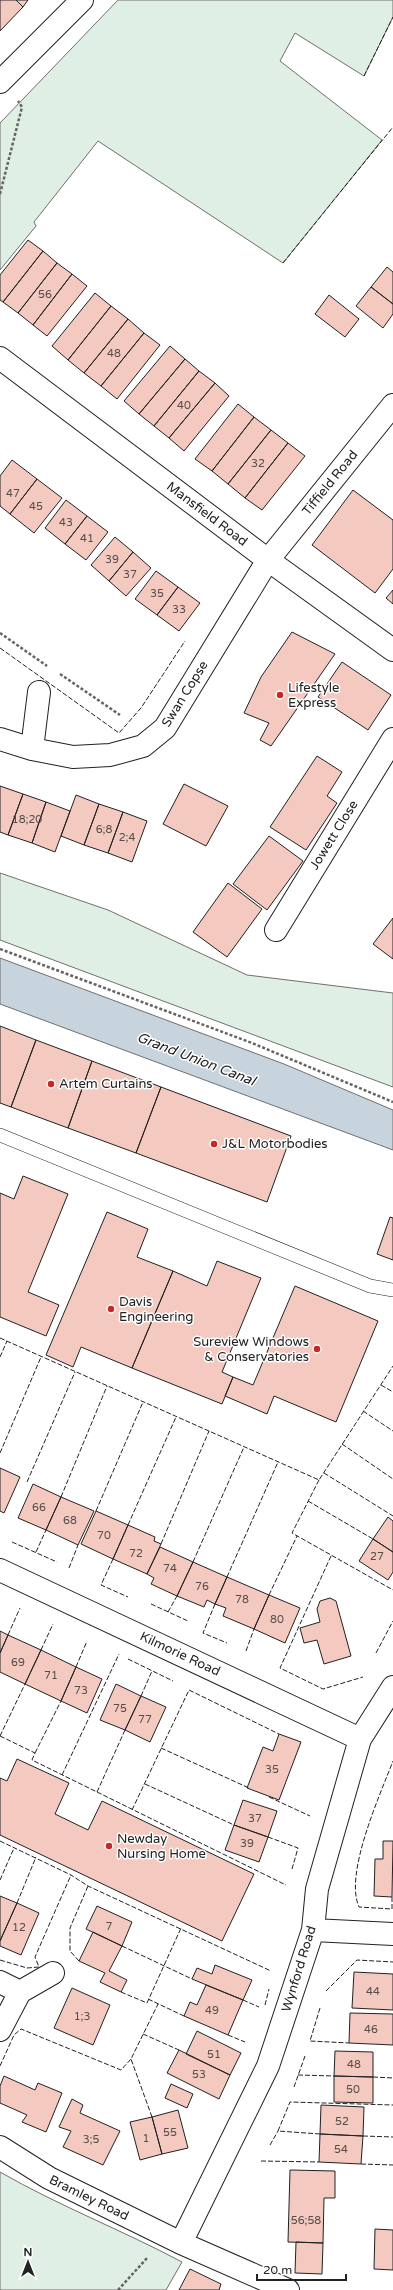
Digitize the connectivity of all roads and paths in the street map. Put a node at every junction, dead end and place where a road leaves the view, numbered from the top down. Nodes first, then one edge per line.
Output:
1 (82, 0) edge
2 (0, 81) edge
3 (0, 194) edge
4 (0, 358) edge
5 (0, 365) edge
6 (24, 376) junction
7 (393, 405) edge
8 (268, 560) junction
9 (393, 650) edge
10 (39, 692) dead end
11 (0, 738) edge
12 (393, 739) edge
13 (32, 749) junction
14 (276, 930) dead end
15 (0, 948) edge
16 (393, 1102) edge
17 (0, 1135) edge
18 (393, 1290) edge
19 (0, 1570) edge
20 (393, 1687) edge
21 (360, 1739) junction
22 (313, 1930) junction
23 (393, 1934) edge
24 (53, 1973) dead end
25 (0, 1982) edge
26 (20, 1992) junction
27 (0, 2030) edge
28 (0, 2147) edge
29 (161, 2234) junction
30 (181, 2243) junction
31 (118, 2290) edge
32 (288, 2290) edge

1 - 2 street
2 - 3 path
4 - 6 street, Mansfield Road
5 - 6 street, Mansfield Road
6 - 8 street, Mansfield Road
7 - 8 street, Tiffield Road
8 - 9 street, Mansfield Road
8 - 13 street, Swan Copse
10 - 13 street
11 - 13 street, Swan Copse
12 - 14 street, Jowett Close
15 - 16 path
17 - 18 lane
19 - 21 street, Kilmorie Road
20 - 21 street, Wynford Road
21 - 22 street, Wynford Road
22 - 23 street
22 - 30 street, Wynford Road
24 - 26 street
25 - 26 street
26 - 27 street
28 - 29 street, Bramley Road
29 - 30 street, Bramley Road
29 - 31 path
30 - 32 street, Bramley Road

